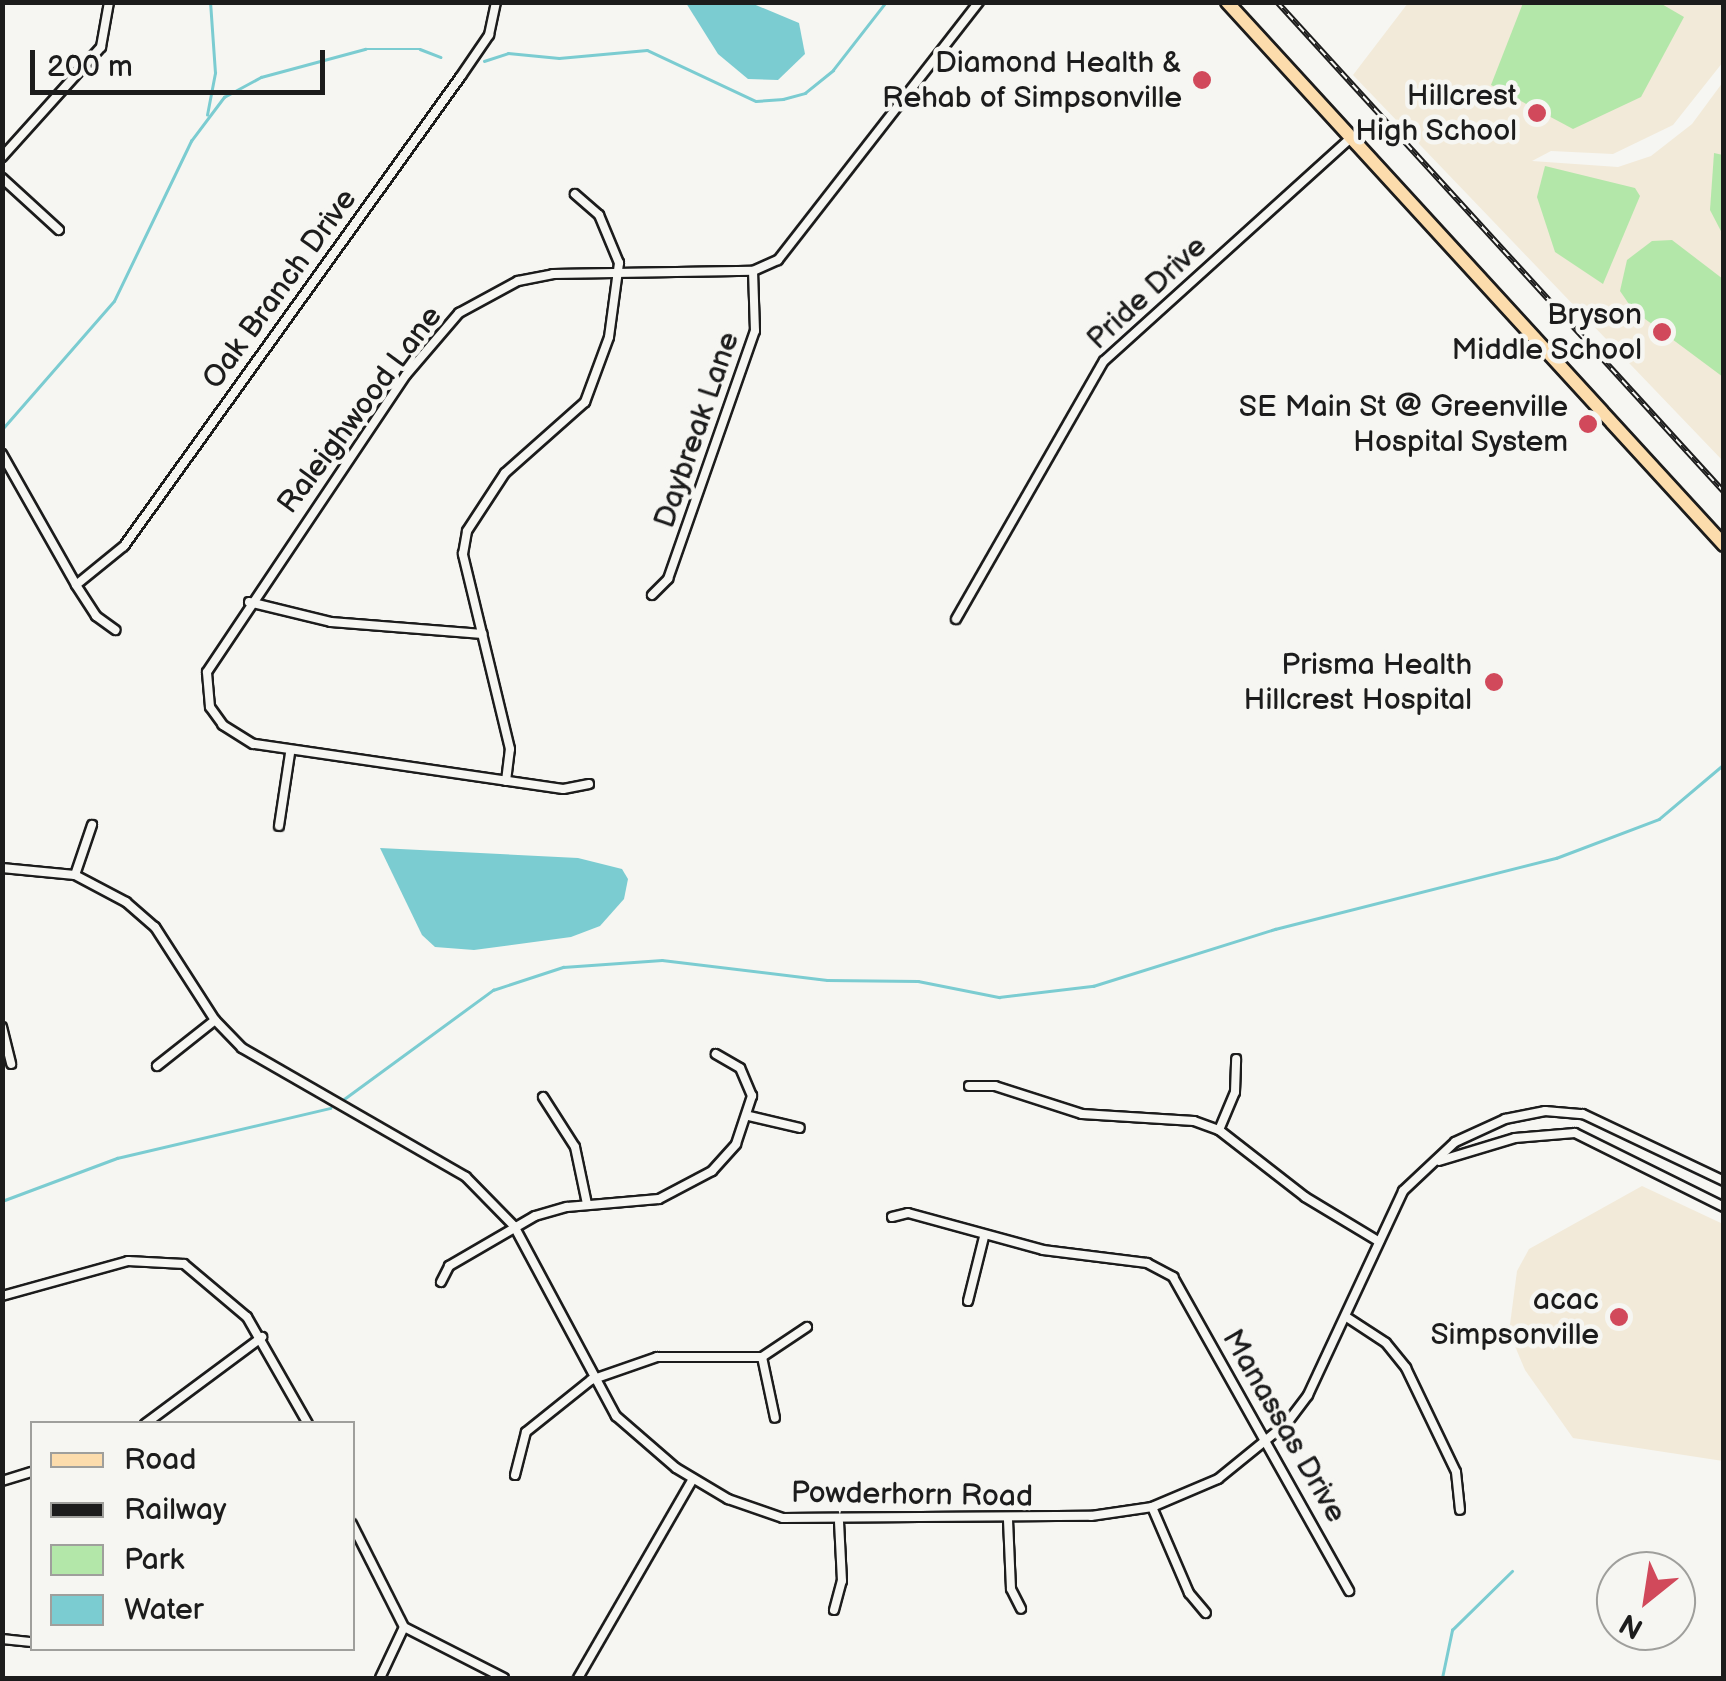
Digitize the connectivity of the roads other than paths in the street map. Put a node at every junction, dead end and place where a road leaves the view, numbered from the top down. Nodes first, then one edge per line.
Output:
1 (109, 2) edge
2 (496, 2) edge
3 (979, 2) edge
4 (1228, 2) edge
5 (1352, 138) junction
6 (2, 158) edge
7 (2, 178) edge
8 (575, 194) dead end
9 (59, 230) dead end
10 (753, 272) junction
11 (619, 274) junction
12 (2, 454) edge
13 (1724, 545) edge
14 (76, 585) junction
15 (652, 595) dead end
16 (249, 602) junction
17 (956, 618) dead end
18 (115, 630) dead end
19 (482, 634) junction
20 (290, 753) junction
21 (506, 781) junction
22 (589, 784) dead end
23 (92, 825) dead end
24 (279, 826) dead end
25 (2, 868) edge
26 (75, 876) junction
27 (215, 1020) junction
28 (2, 1028) edge
29 (716, 1054) dead end
30 (1236, 1058) dead end
31 (12, 1064) dead end
32 (157, 1066) dead end
33 (969, 1086) dead end
34 (543, 1097) dead end
35 (750, 1116) junction
36 (800, 1128) dead end
37 (1219, 1130) junction
38 (1439, 1160) junction
39 (1724, 1181) edge
40 (588, 1204) junction
41 (1724, 1207) edge
42 (892, 1218) dead end
43 (514, 1226) junction
44 (984, 1237) junction
45 (1378, 1241) junction
46 (441, 1282) dead end
47 (2, 1296) edge
48 (968, 1301) dead end
49 (1348, 1318) junction
50 (807, 1327) dead end
51 (262, 1337) junction
52 (762, 1357) junction
53 (592, 1380) junction
54 (775, 1418) dead end
55 (149, 1421) edge
56 (306, 1421) edge
57 (1267, 1442) junction
58 (30, 1473) edge
59 (515, 1475) dead end
60 (693, 1479) junction
61 (2, 1481) edge
62 (1152, 1507) junction
63 (1460, 1510) dead end
64 (1008, 1520) junction
65 (839, 1522) junction
66 (355, 1530) edge
67 (1349, 1591) dead end
68 (1021, 1608) dead end
69 (834, 1610) dead end
70 (1206, 1613) dead end
71 (404, 1627) junction
72 (2, 1640) edge
73 (30, 1642) edge
74 (380, 1678) edge
75 (504, 1678) edge
76 (578, 1678) edge

1 - 6 street
2 - 14 street, Oak Branch Drive
3 - 10 street
4 - 5 main road
5 - 13 main road
5 - 17 street, Pride Drive
7 - 9 street
8 - 11 street
10 - 11 street, Raleighwood Lane
10 - 15 street, Daybreak Lane
11 - 16 street, Raleighwood Lane
11 - 19 street
12 - 14 street
14 - 18 street
16 - 19 street
16 - 20 street, Raleighwood Lane
19 - 21 street
20 - 21 street, Raleighwood Lane
20 - 24 street
21 - 22 street, Raleighwood Lane
23 - 26 street
25 - 26 street, Powderhorn Road
26 - 27 street, Powderhorn Road
27 - 32 street
27 - 43 street, Powderhorn Road
28 - 31 street
29 - 35 street
30 - 37 street
33 - 37 street
34 - 40 street
35 - 36 street
35 - 40 street
37 - 45 street
38 - 39 street, Powderhorn Road
38 - 41 street, Powderhorn Road
38 - 45 street, Powderhorn Road
40 - 43 street
42 - 44 street, Manassas Drive
43 - 46 street
43 - 53 street, Powderhorn Road
44 - 48 street
44 - 57 street, Manassas Drive
45 - 49 street, Powderhorn Road
47 - 51 street
49 - 57 street, Powderhorn Road
49 - 63 street
50 - 52 street
51 - 55 street
51 - 56 street
52 - 53 street
52 - 54 street
53 - 59 street
53 - 60 street, Powderhorn Road
57 - 62 street, Powderhorn Road
57 - 67 street, Manassas Drive
58 - 61 street
60 - 65 street, Powderhorn Road
60 - 76 street
62 - 64 street, Powderhorn Road
62 - 70 street
64 - 65 street, Powderhorn Road
64 - 68 street
65 - 69 street
66 - 71 street
71 - 74 street
71 - 75 street
72 - 73 street

